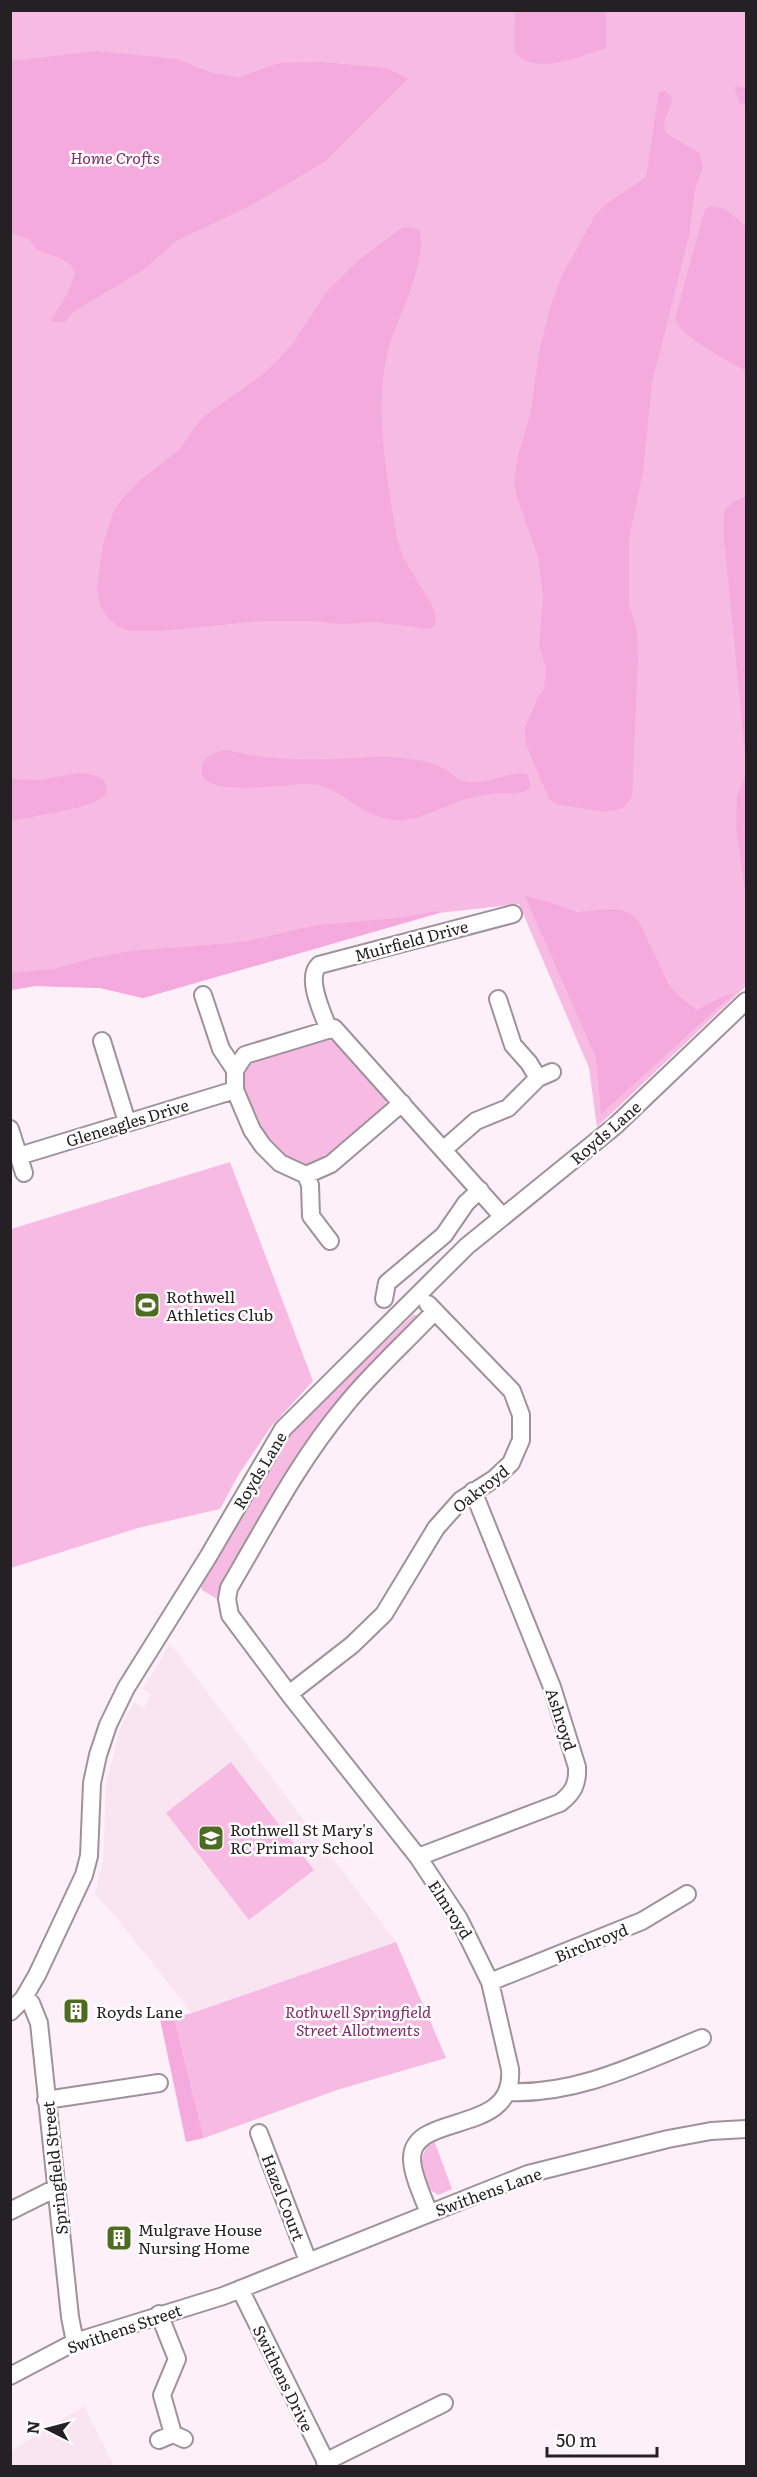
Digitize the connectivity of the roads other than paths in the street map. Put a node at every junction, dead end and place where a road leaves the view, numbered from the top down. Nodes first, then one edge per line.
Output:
1 (513, 914) dead end
2 (203, 995) dead end
3 (498, 999) dead end
4 (747, 1001) edge
5 (328, 1030) junction
6 (102, 1041) dead end
7 (235, 1070) junction
8 (235, 1089) junction
9 (402, 1103) junction
10 (127, 1122) junction
11 (10, 1130) edge
12 (443, 1150) junction
13 (19, 1156) junction
14 (24, 1173) dead end
15 (306, 1175) junction
16 (480, 1190) junction
17 (504, 1217) junction
18 (330, 1241) dead end
19 (419, 1294) junction
20 (384, 1299) dead end
21 (435, 1311) junction
22 (473, 1491) junction
23 (227, 1608) joint
24 (288, 1694) junction
25 (417, 1857) junction
26 (687, 1894) dead end
27 (490, 1982) junction
28 (23, 1999) junction
29 (10, 2012) edge
30 (702, 2038) dead end
31 (159, 2083) dead end
32 (508, 2092) junction
33 (46, 2100) junction
34 (747, 2129) edge
35 (259, 2133) dead end
36 (56, 2188) junction
37 (10, 2211) edge
38 (429, 2213) junction
39 (308, 2261) junction
40 (240, 2289) junction
41 (159, 2314) junction
42 (75, 2342) junction
43 (10, 2376) edge
44 (444, 2403) dead end
45 (172, 2437) dead end
46 (327, 2464) edge

1 - 5 street, Muirfield Drive
2 - 7 street
3 - 12 street
4 - 17 street, Royds Lane
5 - 7 street
5 - 9 street
6 - 10 street
7 - 8 street
8 - 10 street, Gleneagles Drive
8 - 15 street
9 - 12 street
9 - 15 street
10 - 13 street, Gleneagles Drive
11 - 13 street
12 - 16 street
13 - 14 street
15 - 18 street
16 - 17 street
16 - 20 street
17 - 19 street, Royds Lane
19 - 21 street, Oakroyd
19 - 28 street, Royds Lane
21 - 22 street, Oakroyd
21 - 23 street, Royds Lane
22 - 24 street, Oakroyd
22 - 25 street, Ashroyd
23 - 24 street, Elmroyd
24 - 25 street, Elmroyd
25 - 27 street, Elmroyd
26 - 27 street, Birchroyd
27 - 32 street, Elmroyd
28 - 29 street, Royds Lane
28 - 33 street, Springfield Street
30 - 32 street
31 - 33 street
32 - 38 street
33 - 36 street, Springfield Street
34 - 38 street, Swithens Lane
35 - 39 street, Hazel Court
36 - 37 street
36 - 42 street, Springfield Street
38 - 39 street, Swithens Lane
39 - 40 street, Swithens Lane
40 - 41 street, Swithens Street
40 - 46 street, Swithens Drive
41 - 42 street, Swithens Street
41 - 45 street
42 - 43 street, Swithens Street
44 - 46 street

